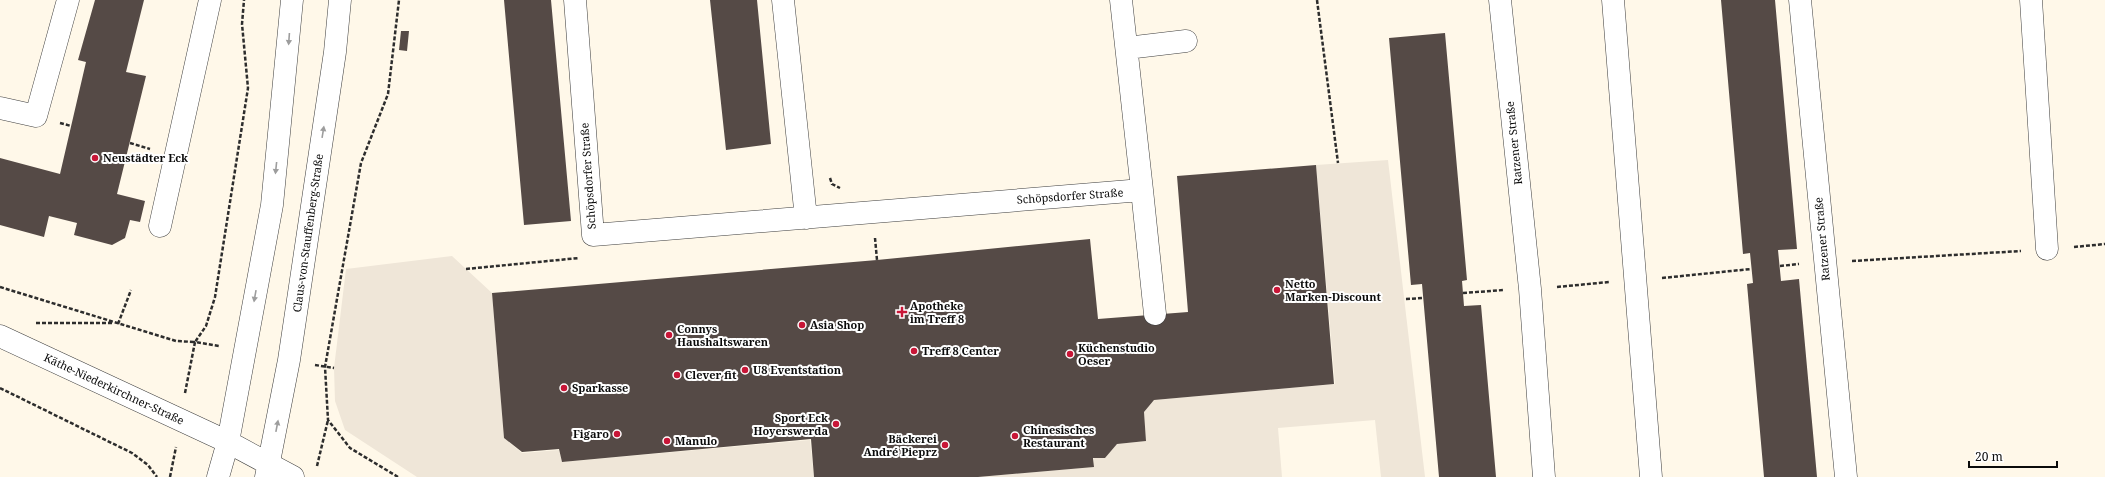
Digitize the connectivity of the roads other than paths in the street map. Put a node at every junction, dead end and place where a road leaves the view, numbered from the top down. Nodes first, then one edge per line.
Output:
1 (68, 0) edge
2 (210, 0) edge
3 (292, 0) edge
4 (340, 0) edge
5 (575, 0) edge
6 (783, 0) edge
7 (1122, 0) edge
8 (1500, 0) edge
9 (1613, 0) edge
10 (1800, 0) edge
11 (2031, 0) edge
12 (1186, 41) dead end
13 (1127, 48) junction
14 (0, 108) edge
15 (1142, 190) junction
16 (806, 218) junction
17 (160, 226) dead end
18 (2047, 249) road end
19 (1155, 314) dead end
20 (0, 336) edge
21 (228, 442) junction
22 (268, 471) edge
23 (218, 477) edge
24 (293, 477) edge
25 (1544, 477) edge
26 (1651, 477) edge
27 (1846, 477) edge

1 - 14 street
2 - 17 street
3 -> 21 street
22 -> 4 street, Claus-von-Stauffenberg-Straße
5 - 16 street, Schöpsdorfer Straße
6 - 16 street
7 - 13 street
8 - 25 street, Ratzener Straße
9 - 26 street
10 - 27 street, Ratzener Straße
11 - 18 street
12 - 13 street
13 - 15 street
15 - 16 street, Schöpsdorfer Straße
15 - 19 street
20 - 21 street, Käthe-Niederkirchner-Straße
21 - 22 street, Käthe-Niederkirchner-Straße
21 - 23 street
22 - 24 street, Käthe-Niederkirchner-Straße

